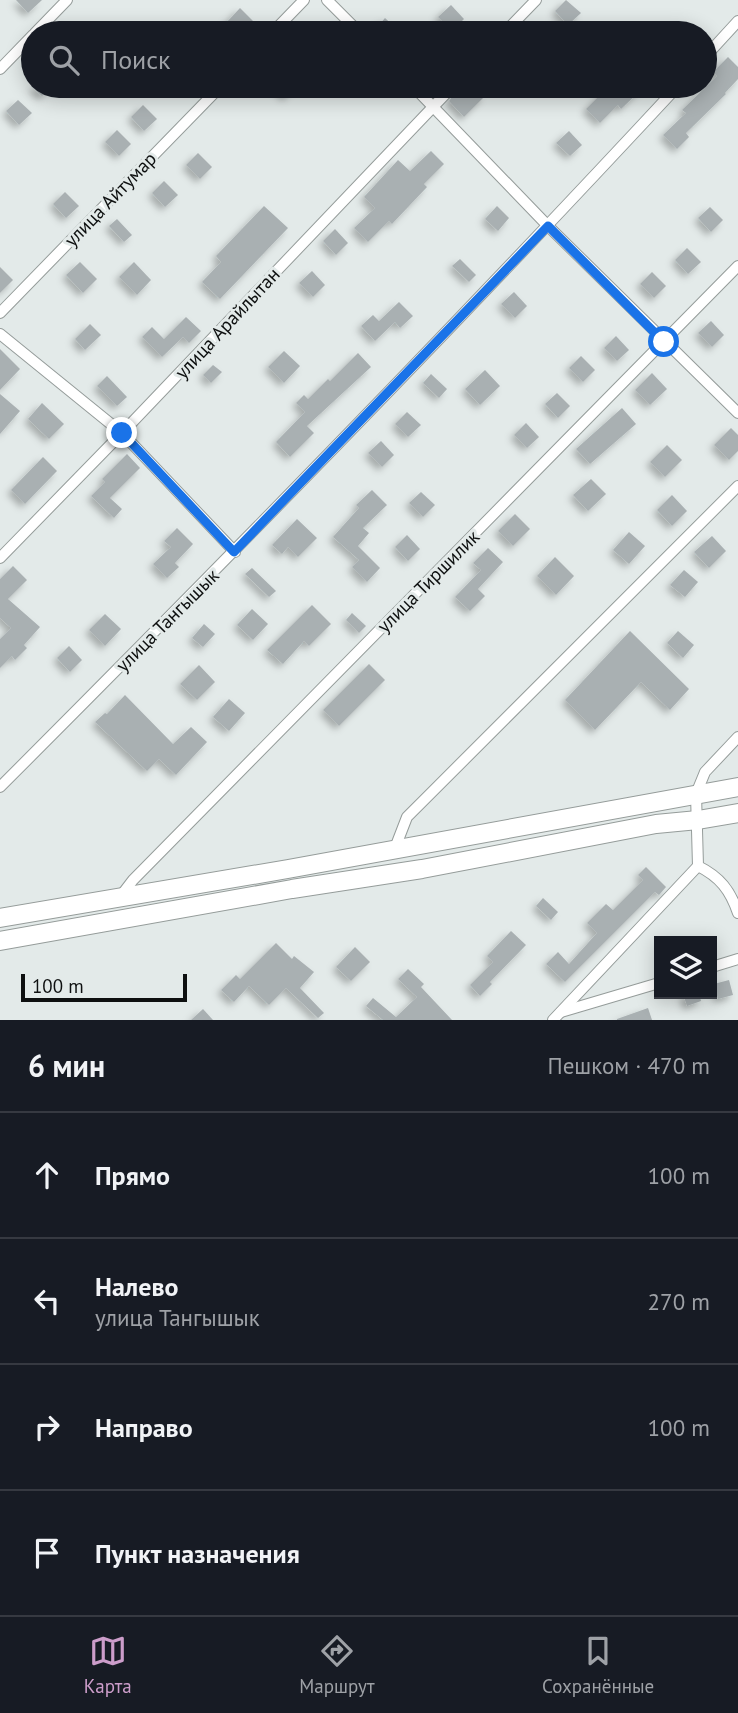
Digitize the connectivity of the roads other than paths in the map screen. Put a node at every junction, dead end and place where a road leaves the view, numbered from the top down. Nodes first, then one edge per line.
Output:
1 (67, 0) edge
2 (304, 0) edge
3 (327, 0) edge
4 (536, 0) edge
5 (47, 21) edge
6 (284, 21) edge
7 (348, 21) edge
8 (516, 21) edge
9 (738, 21) edge
10 (717, 44) edge
11 (21, 47) edge
12 (0, 69) edge
13 (209, 98) edge
14 (425, 98) edge
15 (441, 98) edge
16 (667, 98) edge
17 (433, 106) junction
18 (548, 226) junction
19 (738, 266) edge
20 (0, 313) edge
21 (0, 334) edge
22 (664, 342) junction
23 (738, 413) edge
24 (122, 433) junction
25 (738, 486) edge
26 (234, 552) junction
27 (0, 558) edge
28 (738, 737) edge
29 (0, 787) edge
30 (738, 787) edge
31 (696, 794) junction
32 (738, 813) edge
33 (698, 820) junction
34 (395, 848) junction
35 (698, 866) junction
36 (120, 897) junction
37 (738, 913) edge
38 (0, 918) edge
39 (0, 941) edge
40 (738, 959) edge
41 (717, 965) edge
42 (654, 985) edge
43 (557, 1016) edge

1 - 5 street
2 - 6 street
3 - 7 street
4 - 8 street
9 - 10 street
11 - 12 street
13 - 20 street, улица Айтумар
14 - 17 street
15 - 17 street, улица Арайлытан
16 - 18 street, улица Тангышык
17 - 18 street
17 - 24 street, улица Арайлытан
18 - 22 street
18 - 26 street, улица Тангышык
19 - 22 street, улица Тиршилик
21 - 24 street
22 - 23 street
22 - 36 street, улица Тиршилик
24 - 26 street
24 - 27 street, улица Арайлытан
25 - 34 street
26 - 29 street, улица Тангышык
28 - 31 street
30 - 31 highway
31 - 33 street
31 - 34 highway
32 - 33 highway
33 - 35 street
33 - 39 highway
34 - 36 highway
35 - 37 street
35 - 43 street
36 - 38 highway
40 - 41 street
42 - 43 street

